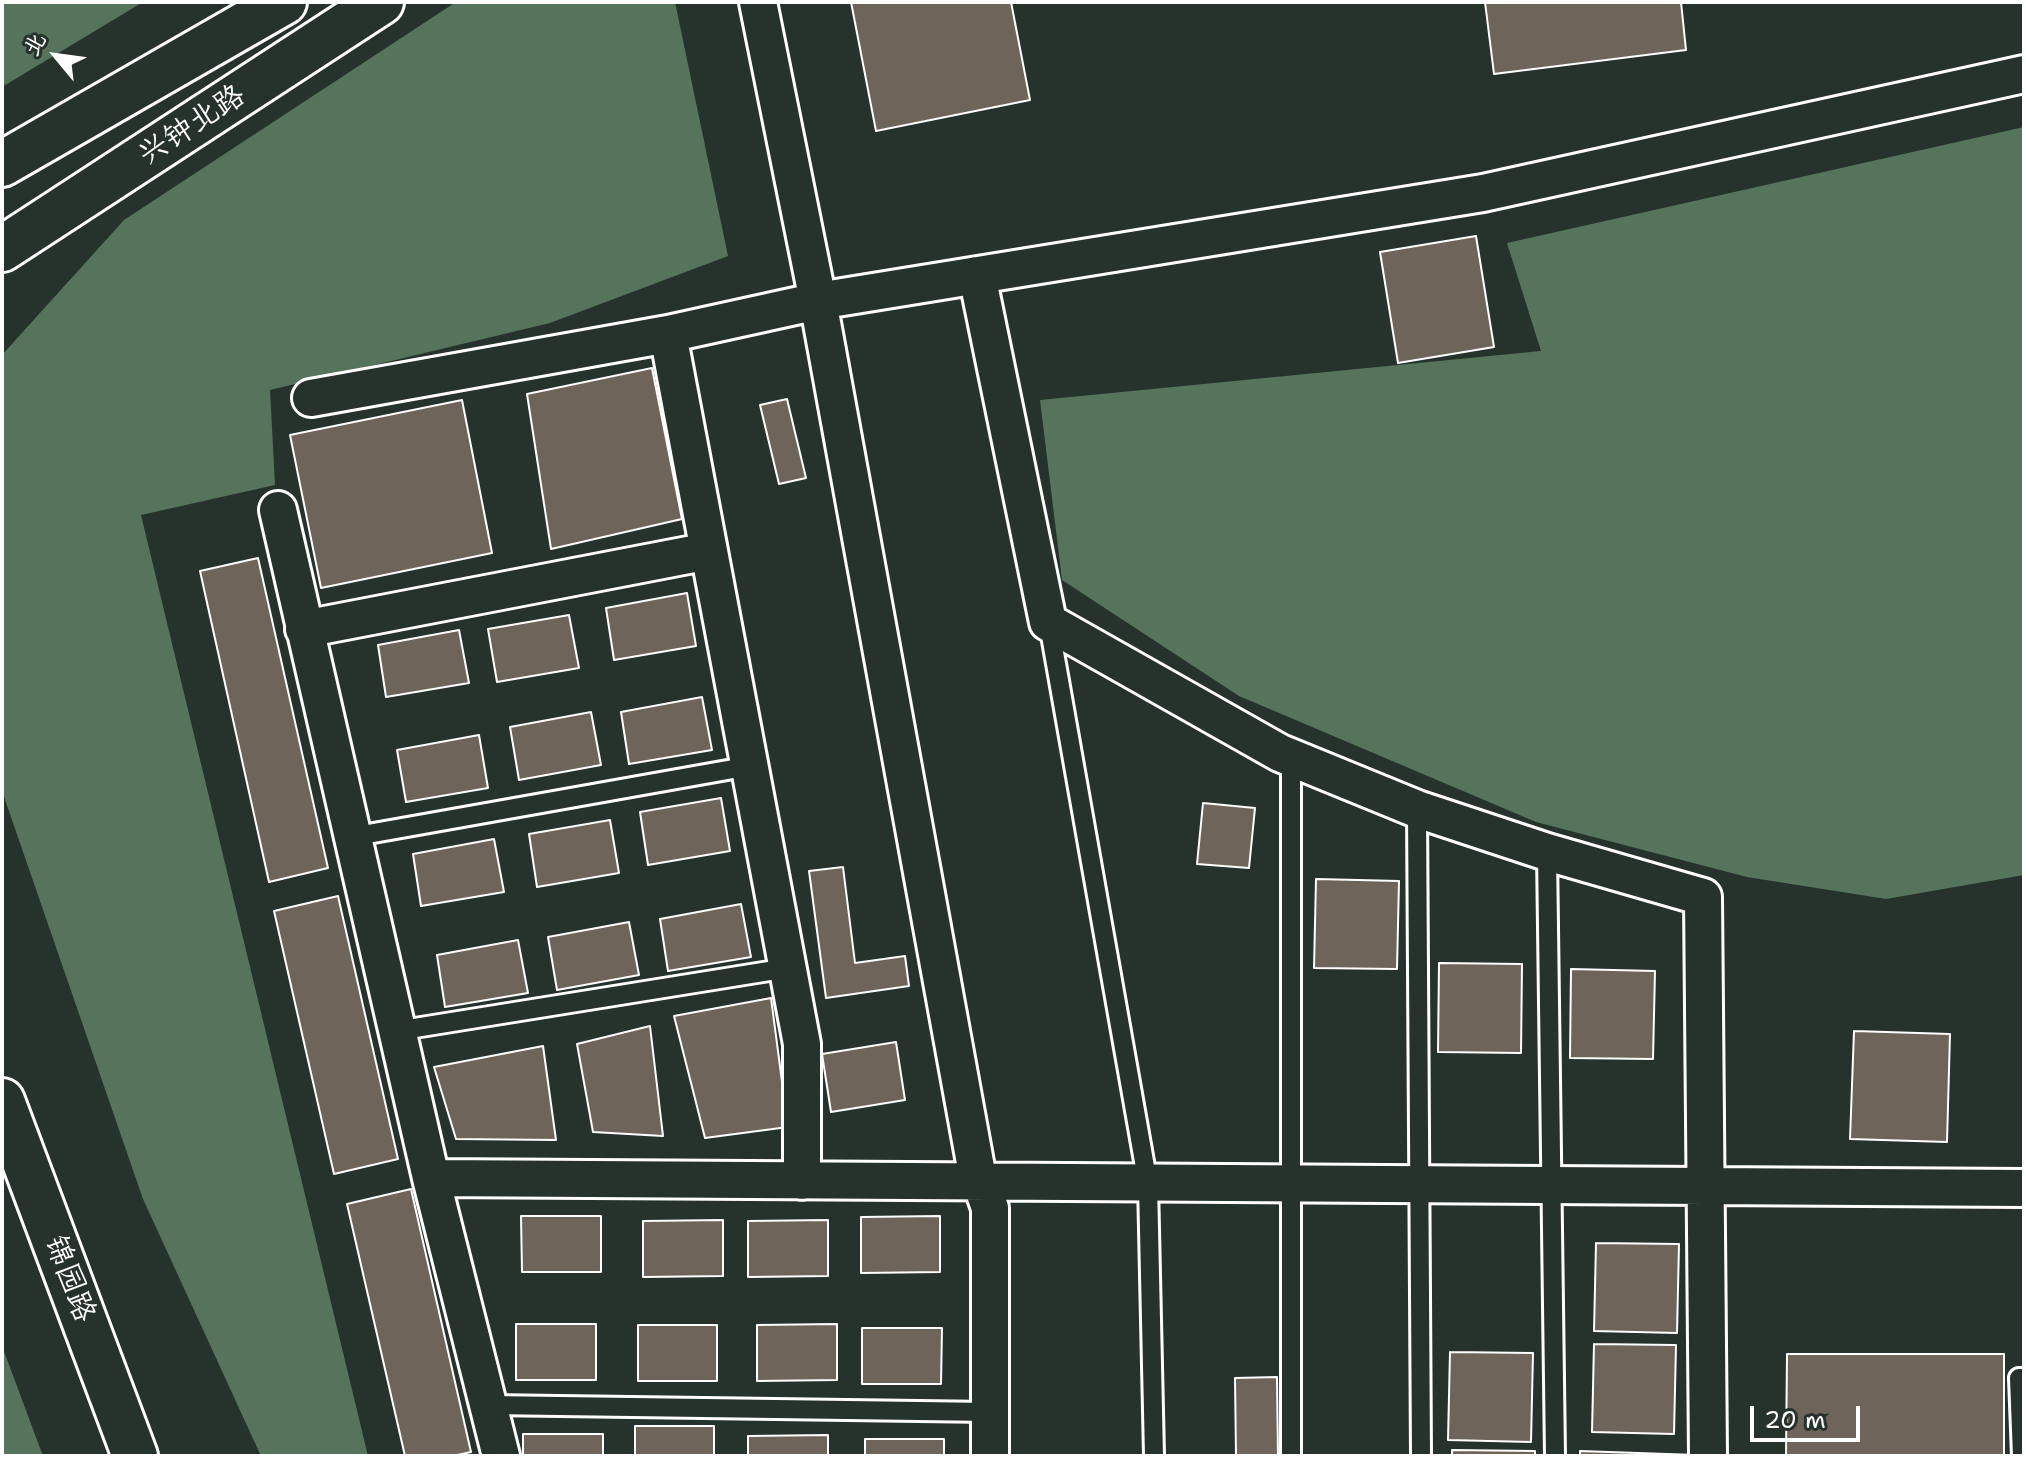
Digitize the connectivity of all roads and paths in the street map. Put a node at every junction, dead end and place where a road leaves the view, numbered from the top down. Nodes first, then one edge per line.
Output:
1 (284, 2) edge
2 (381, 2) edge
3 (758, 2) edge
4 (2024, 74) edge
5 (2, 164) edge
6 (2, 249) edge
7 (977, 275) junction
8 (818, 301) junction
9 (668, 334) junction
10 (311, 398) dead end
11 (278, 510) dead end
12 (709, 551) junction
13 (1048, 622) junction
14 (304, 629) junction
15 (1291, 757) junction
16 (750, 766) junction
17 (1417, 809) junction
18 (351, 837) junction
19 (1547, 852) junction
20 (788, 968) junction
21 (396, 1031) junction
22 (2, 1101) edge
23 (431, 1178) junction
24 (802, 1181) junction
25 (982, 1183) junction
26 (1148, 1184) junction
27 (1292, 1185) junction
28 (1418, 1186) junction
29 (1550, 1187) junction
30 (1706, 1188) junction
31 (2024, 1188) edge
32 (2024, 1378) edge
33 (488, 1405) junction
34 (990, 1412) junction
35 (135, 1456) edge
36 (501, 1456) edge
37 (990, 1456) edge
38 (1154, 1456) edge
39 (1291, 1456) edge
40 (1421, 1456) edge
41 (1555, 1456) edge
42 (1708, 1456) edge
43 (2022, 1456) edge

1 - 5 main road, 兴钟北路
2 - 6 main road, 兴钟北路
3 - 8 street
4 - 7 street
7 - 8 street
7 - 13 street
8 - 9 street
8 - 25 street
9 - 10 street
9 - 12 street
11 - 14 street
12 - 14 street
12 - 16 street
13 - 15 street
13 - 26 lane
14 - 18 street
15 - 17 street
15 - 27 lane
16 - 18 lane
16 - 20 street
17 - 19 street
17 - 28 lane
18 - 21 street
19 - 29 lane
19 - 30 street
20 - 21 lane
20 - 24 street
21 - 23 street
22 - 35 main road, 锦园路
23 - 24 street
23 - 33 street
24 - 25 street
25 - 26 street
25 - 34 street
26 - 27 street
26 - 38 lane
27 - 28 street
27 - 39 lane
28 - 29 street
28 - 40 lane
29 - 30 street
29 - 41 lane
30 - 31 street
30 - 42 street
32 - 43 lane
33 - 34 lane
33 - 36 street
34 - 37 street

